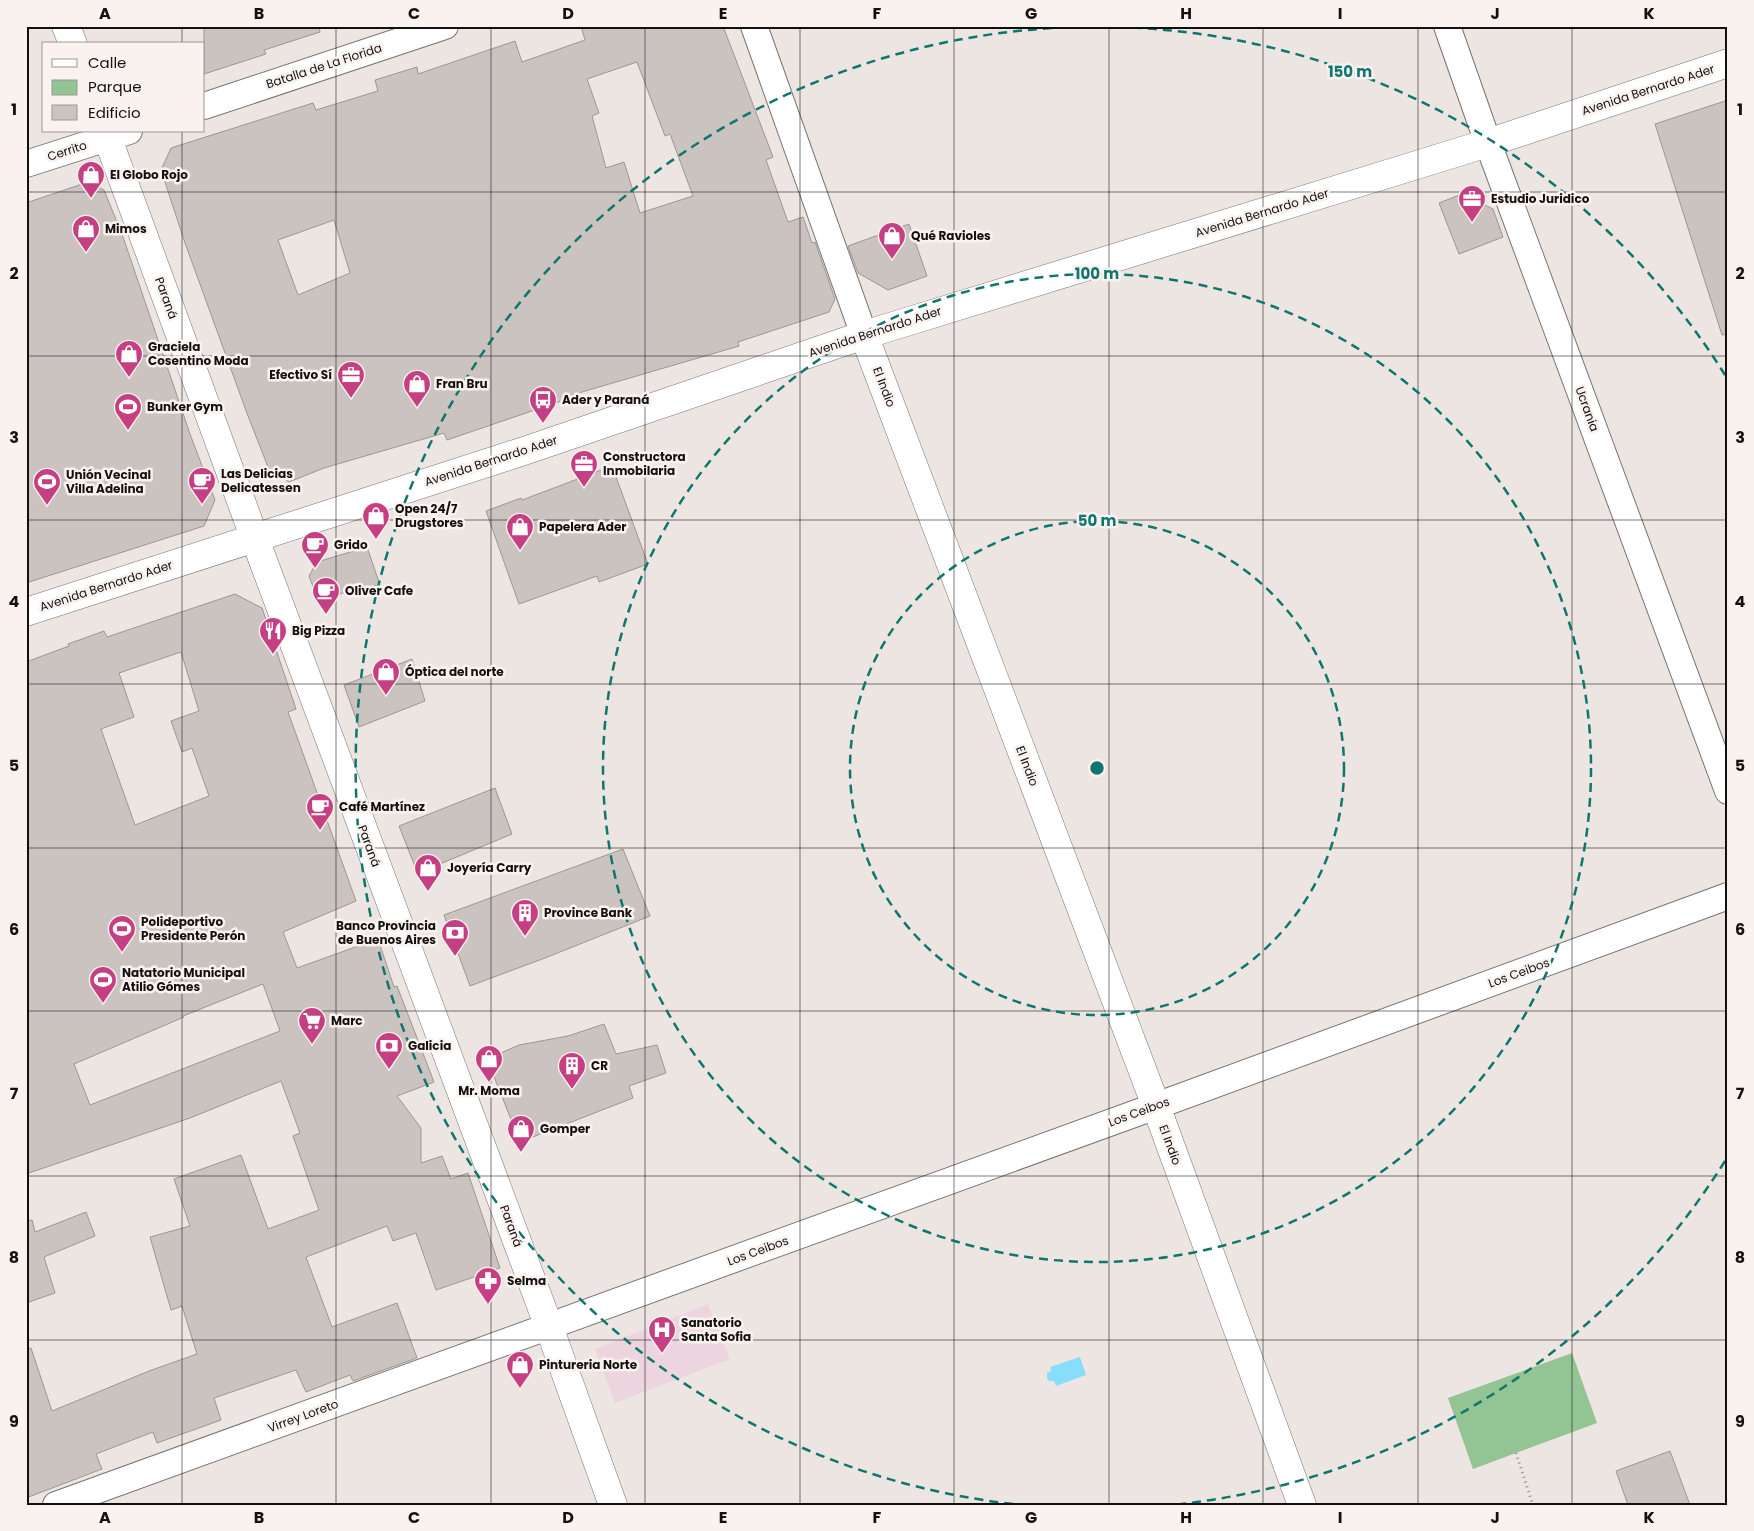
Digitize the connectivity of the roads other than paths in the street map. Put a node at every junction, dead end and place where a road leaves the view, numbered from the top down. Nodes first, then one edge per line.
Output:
1 (66, 26) edge
2 (445, 26) edge
3 (754, 26) edge
4 (1447, 26) edge
5 (72, 42) edge
6 (1728, 63) edge
7 (205, 106) edge
8 (114, 134) edge
9 (1488, 143) junction
10 (26, 164) edge
11 (864, 335) junction
12 (254, 539) junction
13 (26, 612) edge
14 (1728, 792) edge
15 (1728, 896) edge
16 (1156, 1106) junction
17 (549, 1327) junction
18 (56, 1505) edge
19 (613, 1505) edge
20 (1302, 1505) edge

1 - 5 street
2 - 7 street, Batalla de La Florida
3 - 11 street, El Indio
4 - 9 street, Ucrania
6 - 9 street, Avenida Bernardo Ader
8 - 10 street, Cerrito
8 - 12 street, Paraná
9 - 11 street, Avenida Bernardo Ader
9 - 14 street, Ucrania
11 - 12 street, Avenida Bernardo Ader
11 - 16 street, El Indio
12 - 13 street, Avenida Bernardo Ader
12 - 17 street, Paraná
15 - 16 street, Los Ceibos
16 - 17 street, Los Ceibos
16 - 20 street, El Indio
17 - 18 street, Virrey Loreto
17 - 19 street, Paraná

